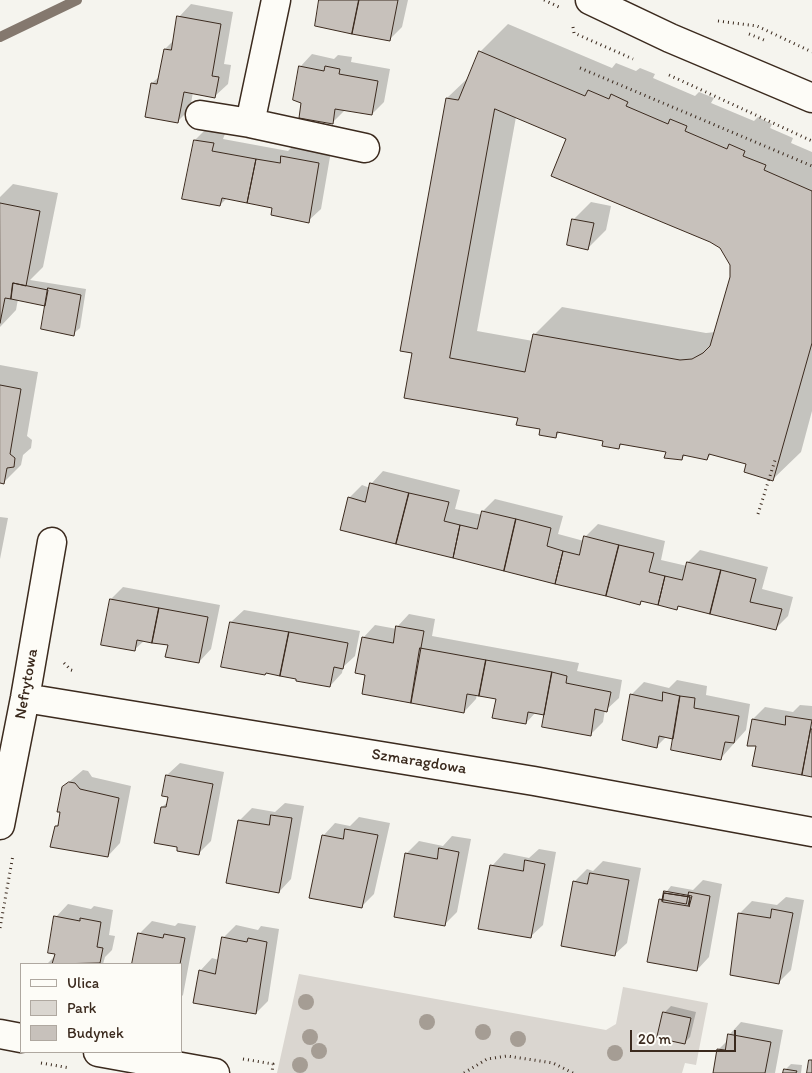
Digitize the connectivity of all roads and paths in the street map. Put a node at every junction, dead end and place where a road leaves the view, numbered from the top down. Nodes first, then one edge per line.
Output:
1 (276, 0) edge
2 (590, 0) edge
3 (721, 22) dead end
4 (812, 52) edge
5 (580, 68) dead end
6 (812, 98) edge
7 (200, 115) dead end
8 (250, 124) junction
9 (364, 148) dead end
10 (812, 166) edge
11 (776, 456) dead end
12 (758, 514) dead end
13 (52, 542) dead end
14 (25, 698) junction
15 (0, 825) edge
16 (812, 832) edge
17 (14, 852) dead end
18 (0, 928) edge
19 (0, 1034) edge
20 (20, 1046) edge
21 (35, 1053) edge
22 (104, 1053) edge
23 (78, 1070) dead end
24 (215, 1073) edge
25 (464, 1073) edge
26 (573, 1073) edge

1 - 8 street
2 - 6 street
3 - 4 path
5 - 10 path
7 - 8 street
8 - 9 street
11 - 12 path
13 - 14 street, Nefrytowa
14 - 15 street, Nefrytowa
14 - 16 street, Szmaragdowa
17 - 18 path
19 - 20 street
21 - 23 path
22 - 24 street
25 - 26 path

